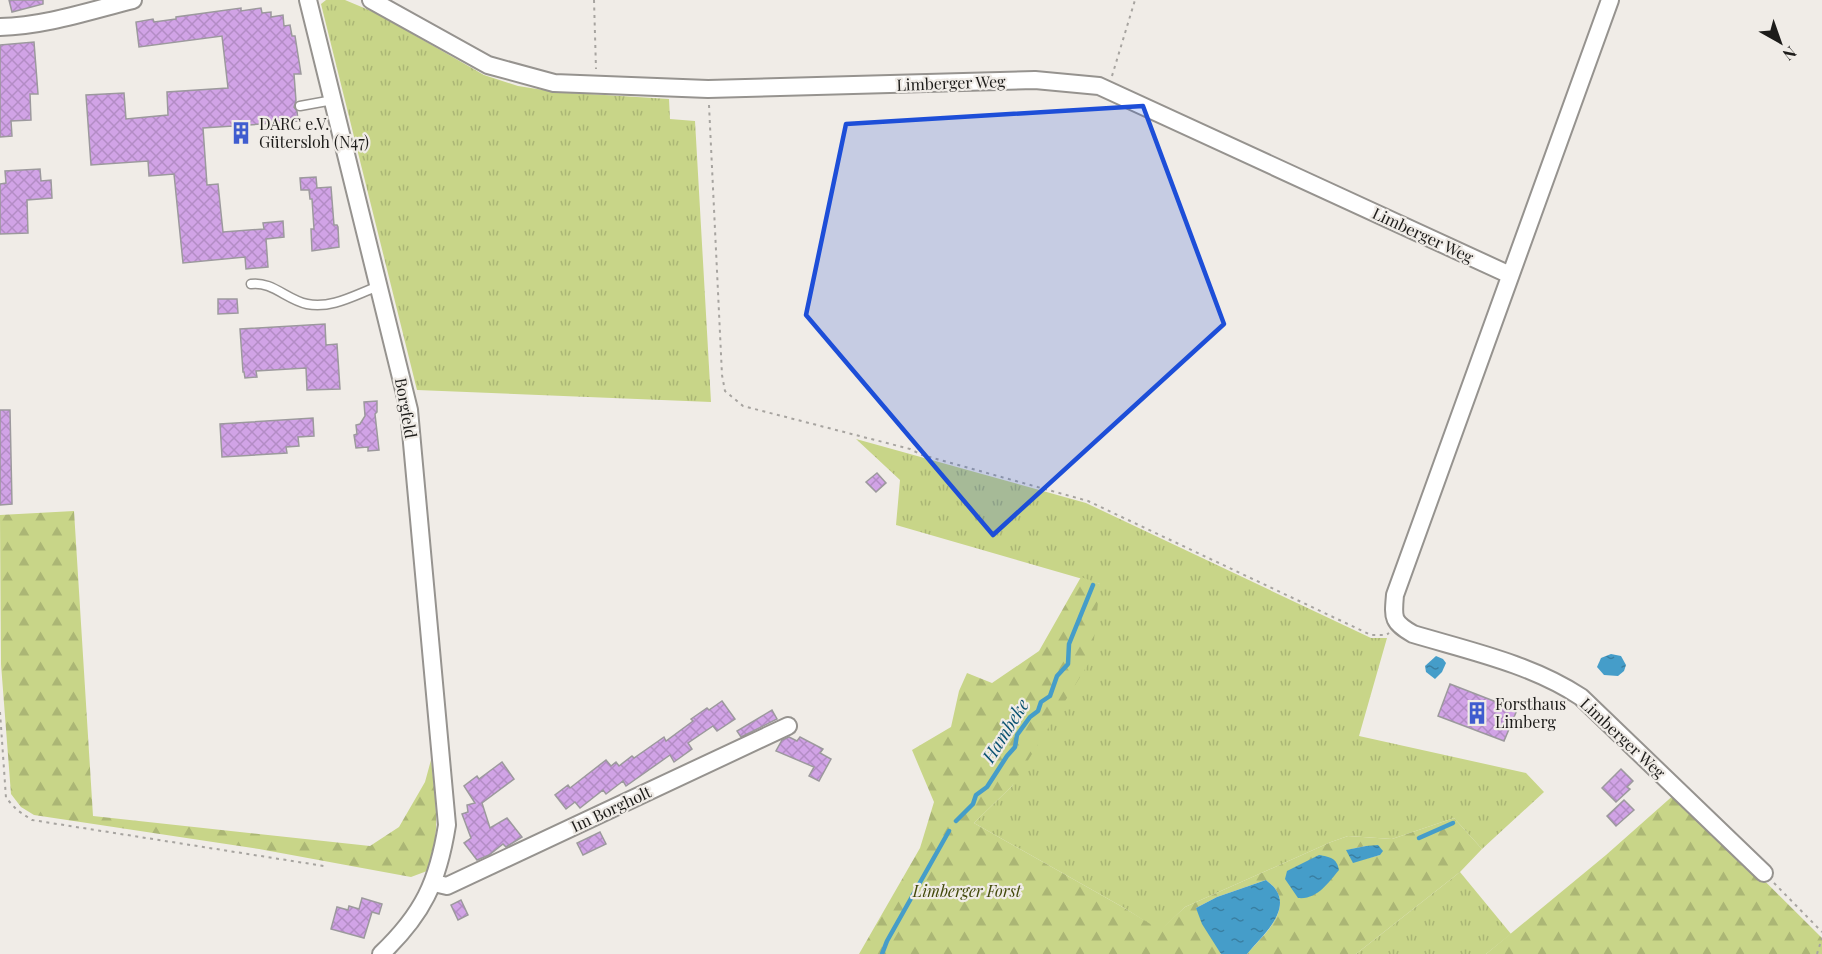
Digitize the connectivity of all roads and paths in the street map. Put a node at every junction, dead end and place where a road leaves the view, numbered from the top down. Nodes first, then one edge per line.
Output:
1 (133, 0) edge
2 (308, 0) edge
3 (370, 0) edge
4 (594, 0) edge
5 (1135, 0) edge
6 (1610, 0) edge
7 (0, 27) edge
8 (596, 84) junction
9 (708, 89) junction
10 (1107, 90) junction
11 (333, 100) junction
12 (300, 105) dead end
13 (1510, 275) junction
14 (251, 284) dead end
15 (380, 286) junction
16 (1398, 626) junction
17 (0, 712) edge
18 (788, 726) dead end
19 (324, 866) dead end
20 (1764, 873) joint
21 (434, 883) junction
22 (1822, 932) edge
23 (1822, 938) edge
24 (381, 954) edge
25 (1817, 954) edge

1 - 7 street
2 - 11 street, Borgfeld
3 - 8 street, Limberger Weg
4 - 8 path
5 - 10 path
6 - 13 street
8 - 9 street, Limberger Weg
9 - 10 street, Limberger Weg
9 - 16 path
10 - 13 street, Limberger Weg
11 - 12 lane
11 - 15 street, Borgfeld
13 - 16 street
14 - 15 lane
15 - 21 street, Borgfeld
16 - 20 street, Limberger Weg
17 - 19 path
18 - 21 street, Im Borgholt
20 - 22 path
21 - 24 street, Borgfeld
23 - 25 path

